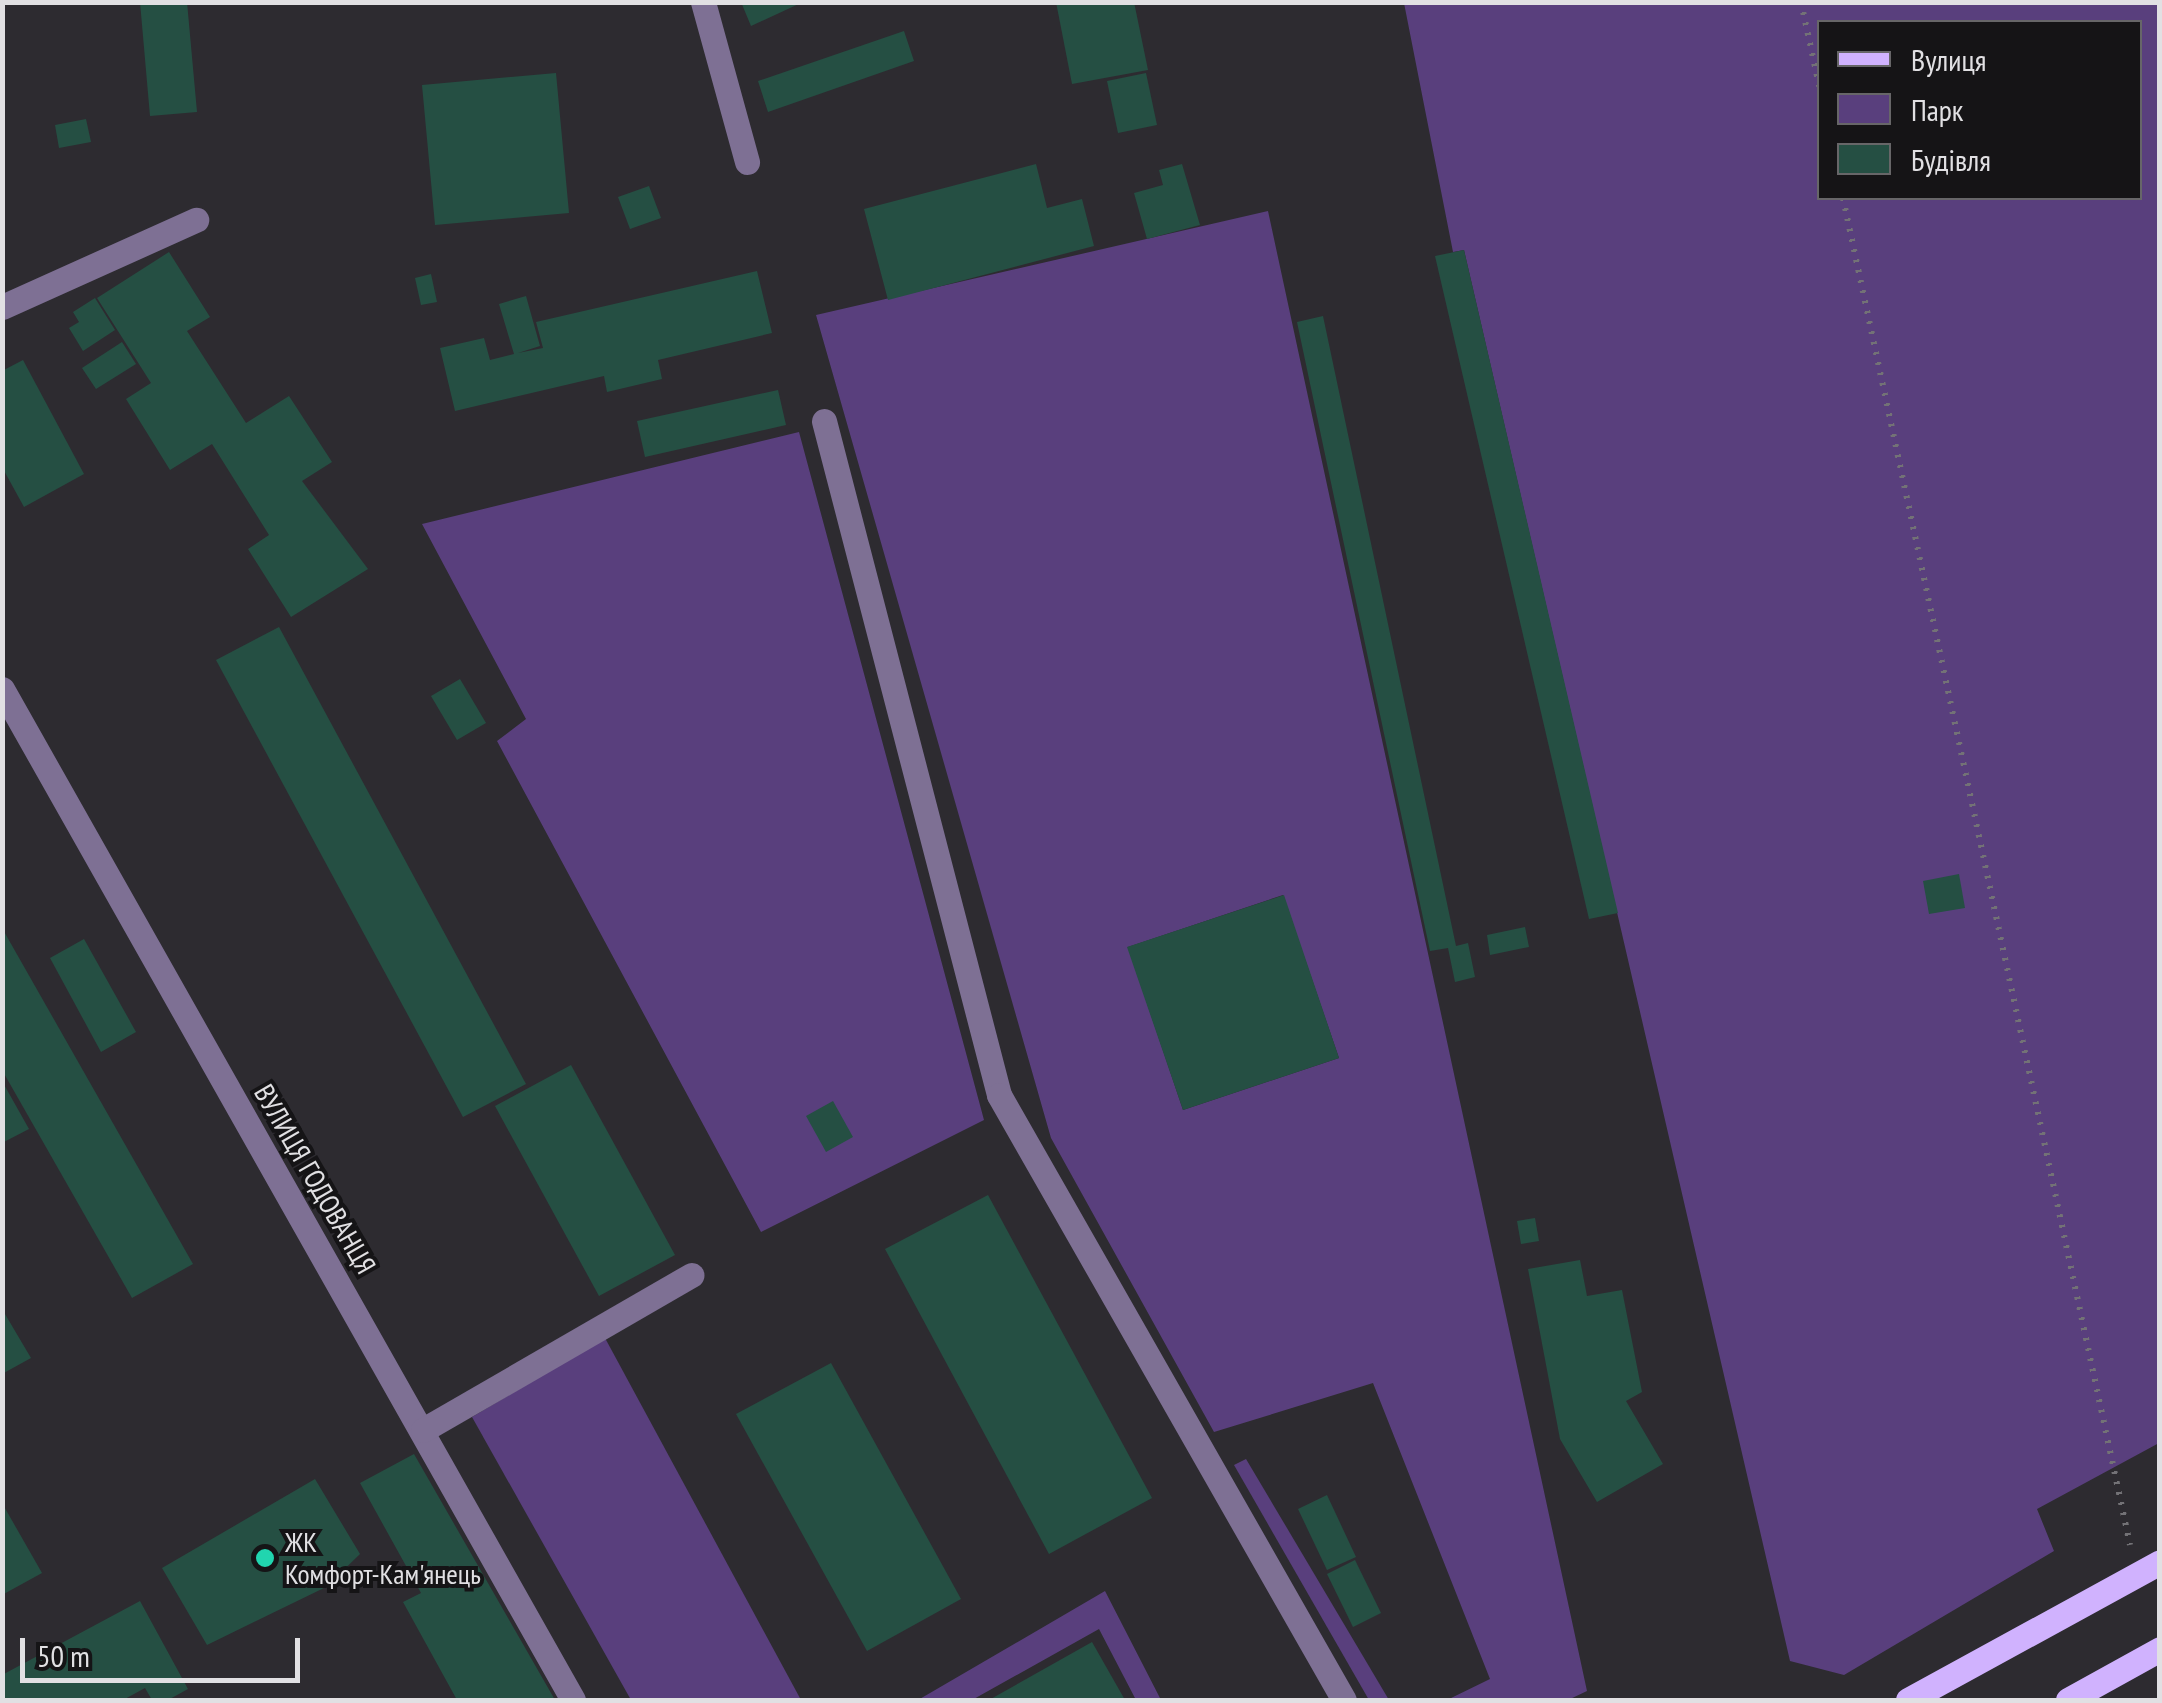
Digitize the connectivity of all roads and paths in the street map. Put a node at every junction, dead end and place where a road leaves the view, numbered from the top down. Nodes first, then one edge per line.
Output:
1 (703, 2) edge
2 (1801, 2) edge
3 (1817, 76) edge
4 (746, 162) dead end
5 (1843, 200) edge
6 (196, 220) dead end
7 (2, 307) edge
8 (824, 421) dead end
9 (2, 689) edge
10 (691, 1276) dead end
11 (422, 1430) junction
12 (2160, 1562) edge
13 (2136, 1575) junction
14 (2160, 1649) edge
15 (573, 1700) edge
16 (1344, 1700) edge
17 (1908, 1700) edge
18 (2068, 1700) edge

1 - 4 street
2 - 3 path
5 - 13 path
6 - 7 street
8 - 16 street
9 - 11 street, ВУЛИЦЯ ГОДОВАНЦЯ
10 - 11 street
11 - 15 street, ВУЛИЦЯ ГОДОВАНЦЯ
12 - 13 main road
13 - 17 main road
14 - 18 main road

